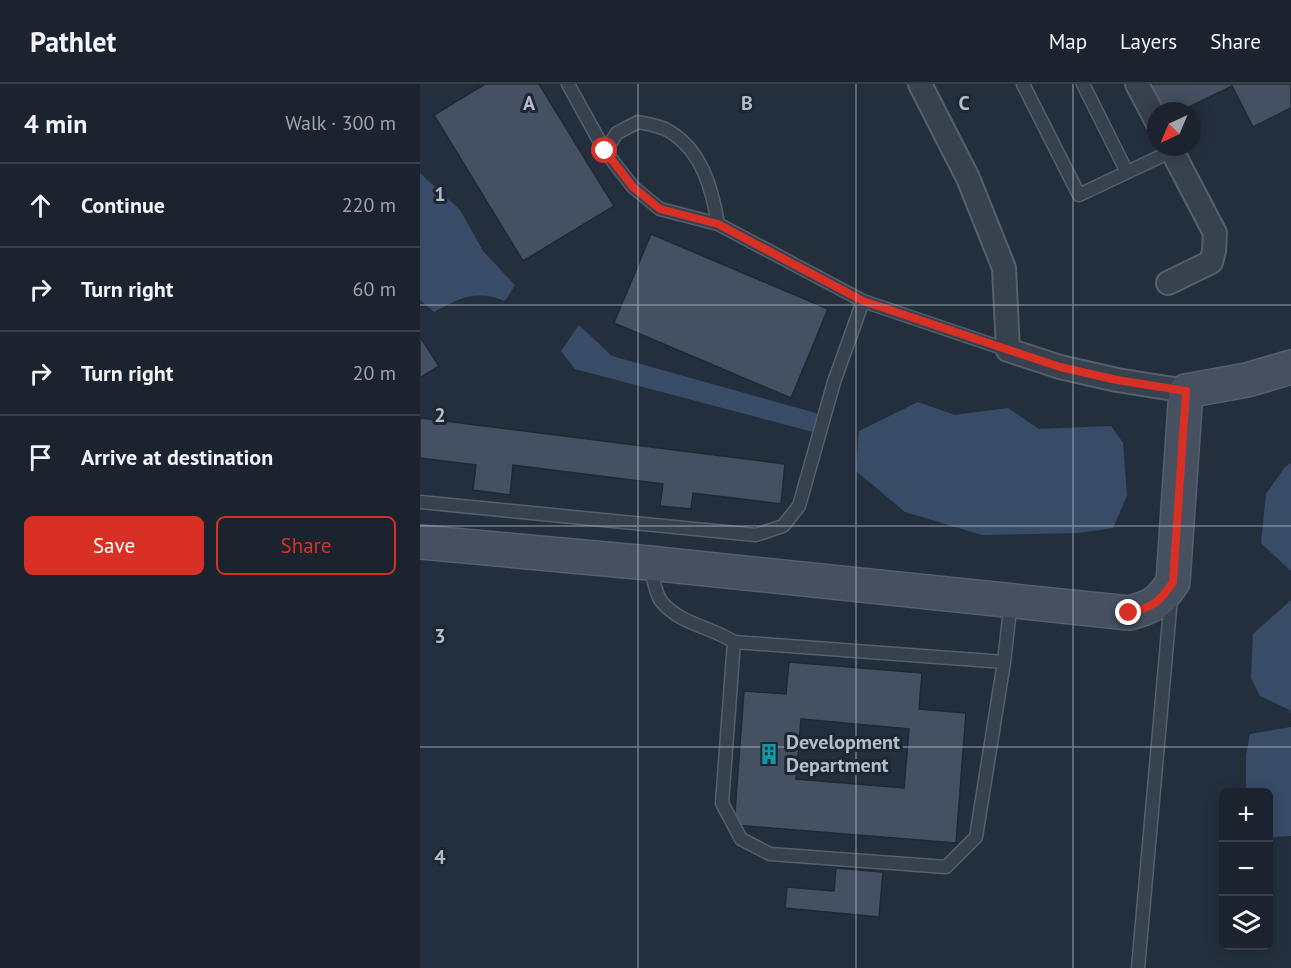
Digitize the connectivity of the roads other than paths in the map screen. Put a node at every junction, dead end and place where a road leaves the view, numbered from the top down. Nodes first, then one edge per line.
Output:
1 (568, 84) edge
2 (920, 84) edge
3 (1023, 84) edge
4 (1083, 84) edge
5 (1137, 84) edge
6 (1147, 103) edge
7 (605, 151) junction
8 (1158, 156) edge
9 (1175, 156) edge
10 (1127, 172) junction
11 (718, 224) junction
12 (1168, 283) dead end
13 (863, 301) junction
14 (1008, 350) junction
15 (1291, 367) edge
16 (1186, 391) junction
17 (420, 502) edge
18 (420, 542) edge
19 (650, 563) junction
20 (1173, 582) junction
21 (1012, 600) junction
22 (734, 642) junction
23 (1004, 662) junction
24 (1138, 968) edge

1 - 7 lane
2 - 14 street
3 - 10 lane
4 - 10 lane
5 - 6 street
7 - 11 lane
7 - 11 lane
8 - 10 lane
9 - 12 street
11 - 13 lane
13 - 14 lane
13 - 17 lane
14 - 16 street
15 - 16 street
16 - 20 street
18 - 19 street
19 - 21 street
19 - 22 lane
20 - 21 street
20 - 24 lane
21 - 23 lane
22 - 23 lane
22 - 23 lane

